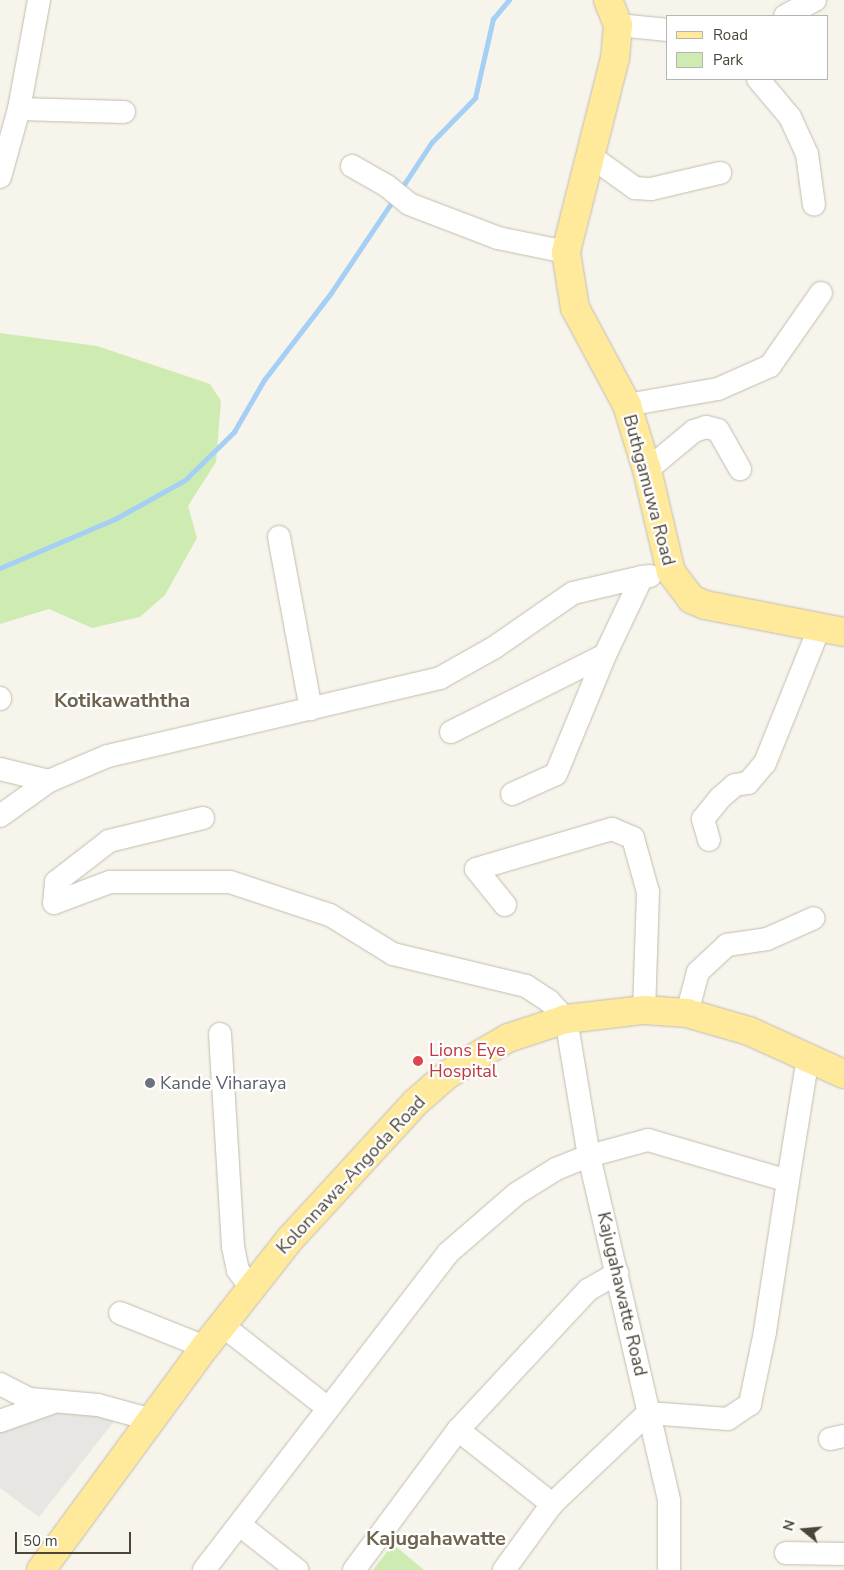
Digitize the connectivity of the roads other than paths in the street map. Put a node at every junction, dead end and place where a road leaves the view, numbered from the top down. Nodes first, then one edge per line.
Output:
1 (39, 0) edge
2 (608, 0) edge
3 (815, 0) edge
4 (787, 15) edge
5 (618, 25) junction
6 (666, 30) edge
7 (759, 80) edge
8 (19, 109) junction
9 (124, 112) dead end
10 (589, 156) junction
11 (352, 166) dead end
12 (720, 173) dead end
13 (0, 177) edge
14 (814, 205) dead end
15 (566, 252) junction
16 (820, 293) dead end
17 (627, 405) junction
18 (740, 469) dead end
19 (647, 470) junction
20 (279, 537) dead end
21 (670, 572) junction
22 (642, 577) junction
23 (831, 630) edge
24 (605, 655) junction
25 (311, 709) junction
26 (451, 732) dead end
27 (0, 769) edge
28 (49, 781) junction
29 (512, 794) dead end
30 (0, 816) edge
31 (203, 818) dead end
32 (708, 840) dead end
33 (505, 905) dead end
34 (814, 918) dead end
35 (644, 1010) junction
36 (687, 1013) junction
37 (566, 1019) junction
38 (220, 1034) dead end
39 (808, 1057) junction
40 (844, 1074) edge
41 (589, 1156) junction
42 (788, 1181) junction
43 (618, 1273) junction
44 (250, 1287) junction
45 (120, 1313) dead end
46 (222, 1326) junction
47 (205, 1347) junction
48 (0, 1384) edge
49 (56, 1401) junction
50 (328, 1408) junction
51 (648, 1413) junction
52 (152, 1420) junction
53 (0, 1422) edge
54 (458, 1430) junction
55 (552, 1504) junction
56 (240, 1525) junction
57 (786, 1553) dead end
58 (844, 1554) edge
59 (41, 1570) edge
60 (204, 1570) edge
61 (297, 1570) edge
62 (354, 1570) edge
63 (504, 1570) edge
64 (669, 1570) edge

1 - 8 street
2 - 5 main road, Buthgamuwa Road
3 - 4 street
5 - 6 street
5 - 10 main road, Buthgamuwa Road
7 - 14 street
8 - 9 street
8 - 13 street
10 - 12 street
10 - 15 main road, Buthgamuwa Road
11 - 15 street
15 - 17 main road, Buthgamuwa Road
16 - 17 street
17 - 19 main road, Buthgamuwa Road
18 - 19 street
19 - 21 main road, Buthgamuwa Road
20 - 25 street
21 - 22 street
21 - 23 main road, Buthgamuwa Road
22 - 24 street
22 - 25 street
23 - 32 street
24 - 26 street
24 - 29 street
25 - 28 street
27 - 28 street
28 - 30 street
31 - 37 street
33 - 35 street
34 - 36 street
35 - 36 main road, Kolonnawa-Angoda Road
35 - 37 main road, Kolonnawa-Angoda Road
36 - 39 main road, Kolonnawa-Angoda Road
37 - 41 street, Kajugahawatte Road
37 - 44 main road, Kolonnawa-Angoda Road
38 - 44 street
39 - 40 main road, Kolonnawa-Angoda Road
39 - 42 street
41 - 42 street
41 - 43 street, Kajugahawatte Road
41 - 50 street
42 - 51 street
43 - 51 street, Kajugahawatte Road
43 - 54 street
44 - 46 main road, Kolonnawa-Angoda Road
45 - 47 street
46 - 47 main road, Kolonnawa-Angoda Road
46 - 50 street
47 - 52 main road, Kolonnawa-Angoda Road
48 - 49 street
49 - 52 street
49 - 53 street
50 - 56 street
51 - 55 street
51 - 64 street, Kajugahawatte Road
52 - 59 main road, Kolonnawa-Angoda Road
54 - 55 street
54 - 62 street
55 - 63 street
56 - 60 street
56 - 61 street
57 - 58 street

